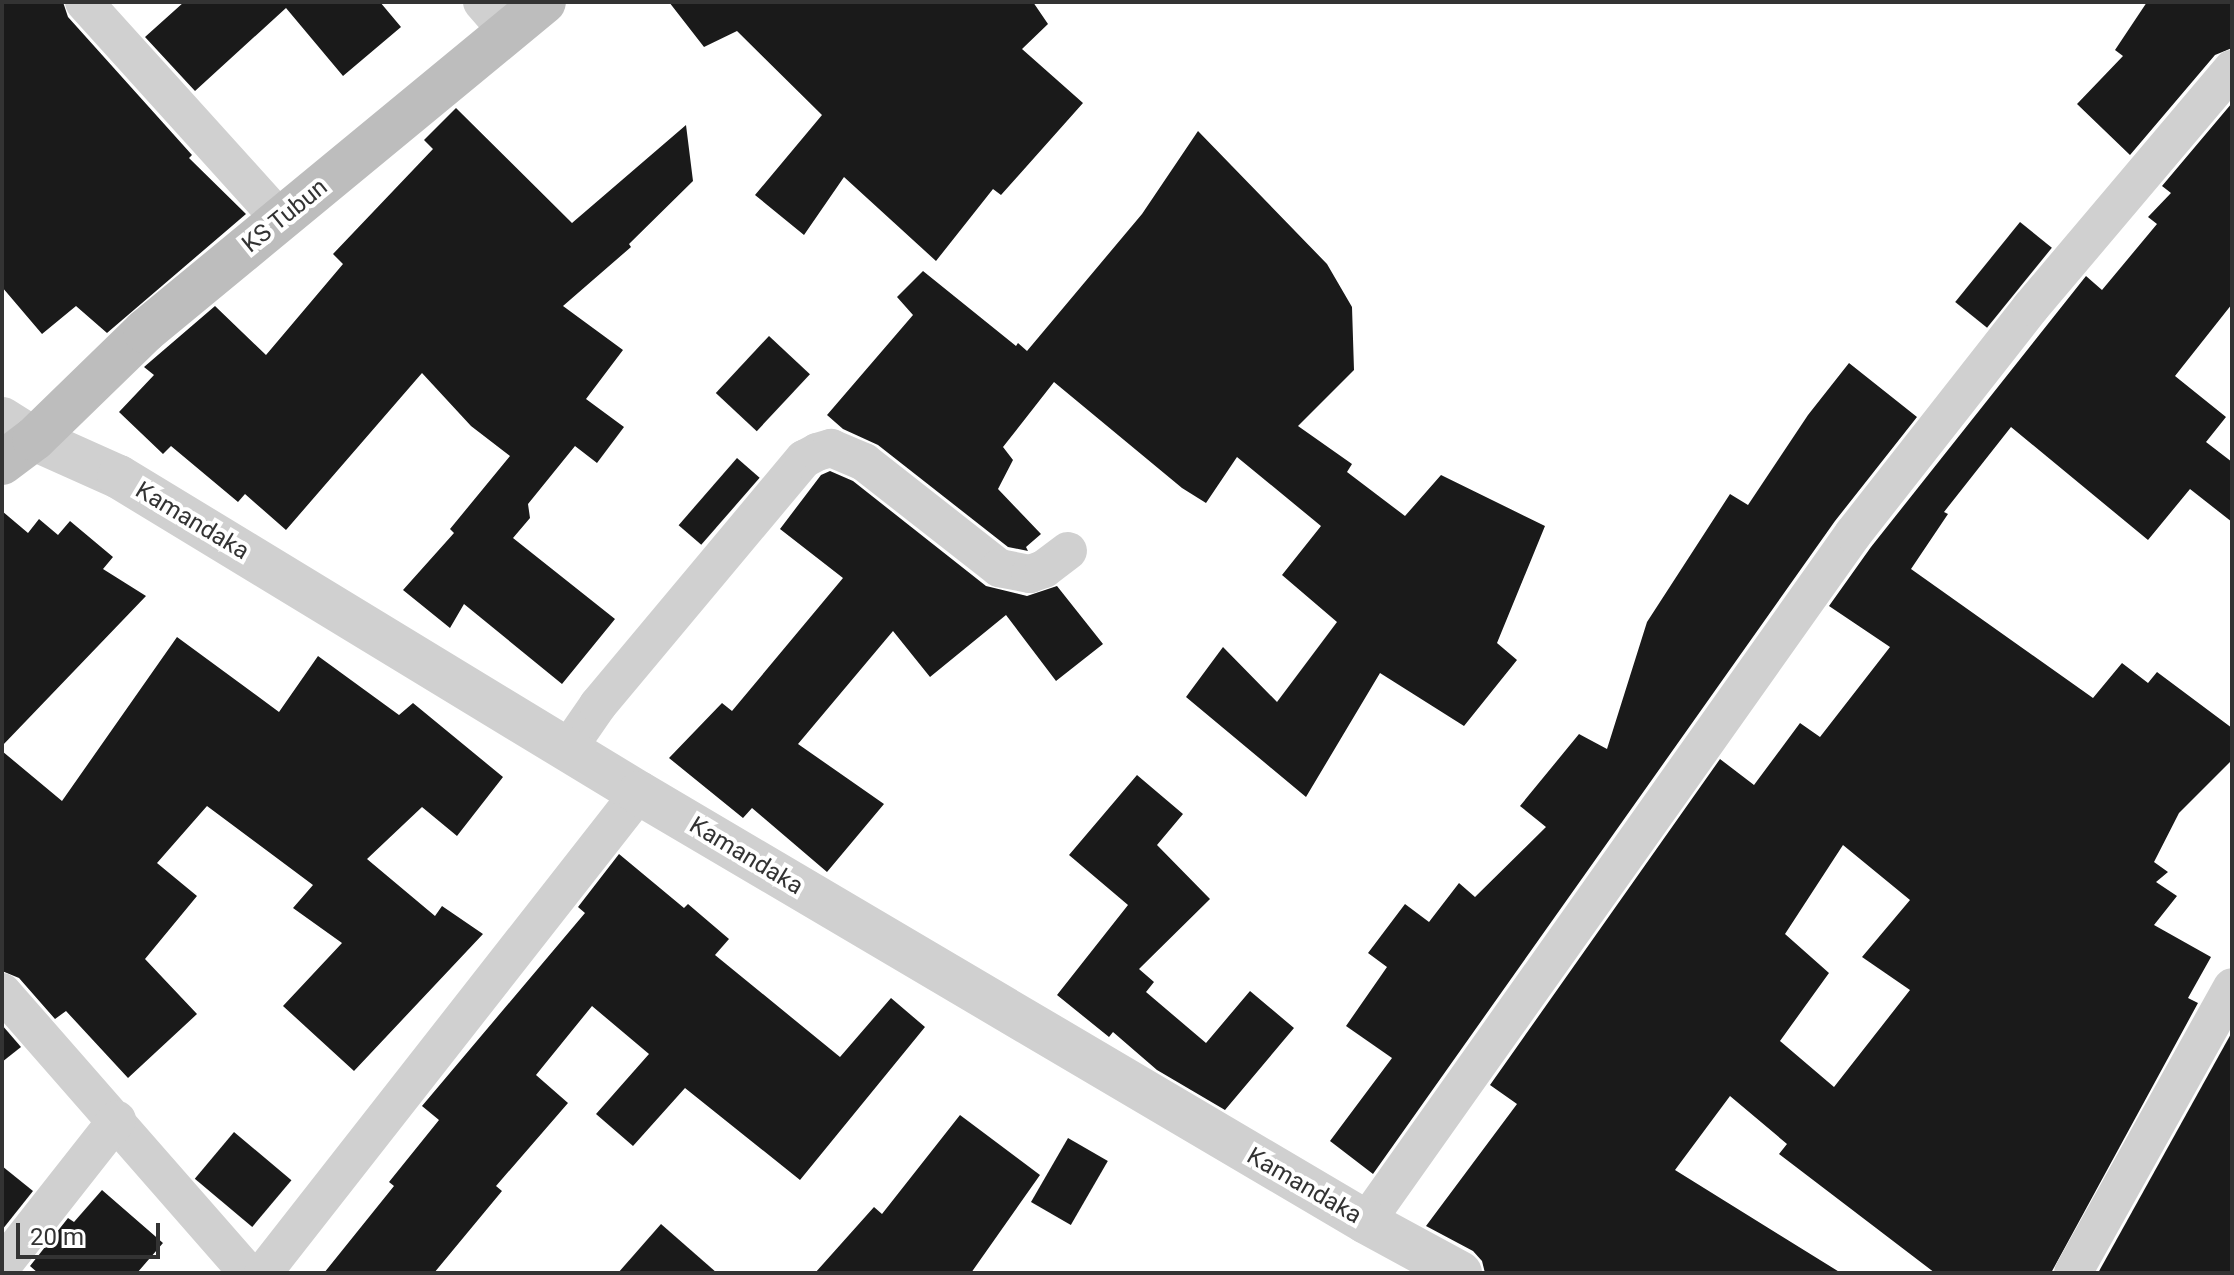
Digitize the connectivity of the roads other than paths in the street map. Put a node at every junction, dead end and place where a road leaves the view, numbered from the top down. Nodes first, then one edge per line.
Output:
1 (84, 2) edge
2 (544, 2) edge
3 (495, 18) edge
4 (2232, 69) edge
5 (281, 220) junction
6 (13, 440) edge
7 (1068, 551) dead end
8 (567, 750) junction
9 (639, 793) junction
10 (2232, 987) edge
11 (2, 992) edge
12 (117, 1120) junction
13 (1366, 1222) junction
14 (2, 1266) edge
15 (248, 1273) edge
16 (263, 1273) edge
17 (1460, 1273) edge
18 (2073, 1273) edge

1 - 5 street
2 - 3 main road, KS Tubun
3 - 5 main road, KS Tubun
4 - 13 street
5 - 6 main road, KS Tubun
6 - 8 street, Kamandaka
7 - 8 street
8 - 9 street, Kamandaka
9 - 13 street, Kamandaka
9 - 16 street
10 - 18 street
11 - 12 street
12 - 14 street
12 - 15 street
13 - 17 street, Kamandaka

